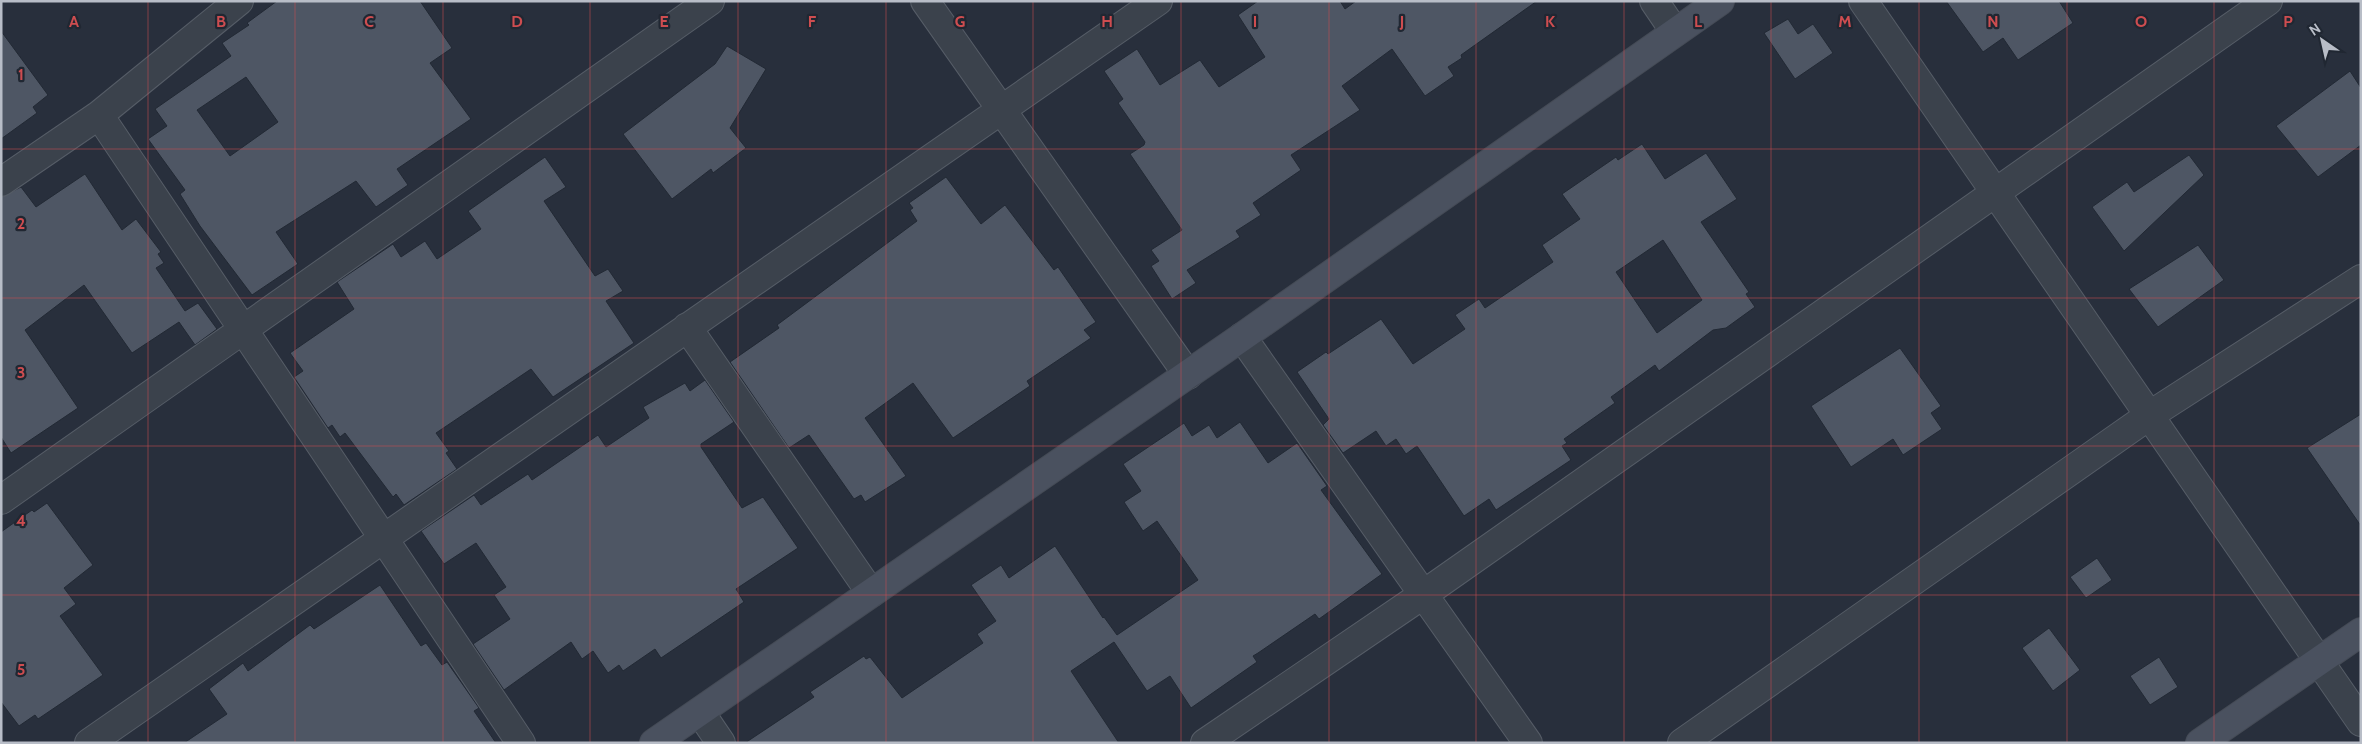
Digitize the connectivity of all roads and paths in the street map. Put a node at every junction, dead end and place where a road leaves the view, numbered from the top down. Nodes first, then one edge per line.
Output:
1 (239, 1) edge
2 (710, 1) edge
3 (925, 1) edge
4 (1158, 1) edge
5 (1654, 1) edge
6 (1720, 1) edge
7 (1863, 1) edge
8 (2268, 1) edge
9 (1675, 32) junction
10 (1001, 109) junction
11 (99, 115) junction
12 (1, 182) edge
13 (1996, 190) junction
14 (2361, 279) edge
15 (687, 328) junction
16 (242, 329) junction
17 (1242, 337) junction
18 (1188, 375) junction
19 (2150, 415) junction
20 (1, 500) edge
21 (383, 539) junction
22 (870, 593) junction
23 (1424, 594) junction
24 (2361, 632) edge
25 (2320, 661) junction
26 (700, 712) junction
27 (2361, 722) edge
28 (89, 743) edge
29 (521, 743) edge
30 (654, 743) edge
31 (721, 743) edge
32 (1205, 743) edge
33 (1528, 743) edge
34 (1682, 743) edge
35 (2200, 743) edge

1 - 11 street
2 - 16 street
3 - 10 street
4 - 10 street
5 - 9 street
6 - 9 street
7 - 13 street
8 - 13 street
9 - 17 street
10 - 15 street
10 - 18 street
11 - 12 street
11 - 16 street
13 - 19 street
13 - 23 street
14 - 19 street
15 - 21 street
15 - 22 street
16 - 20 street
16 - 21 street
17 - 18 street
17 - 23 street
18 - 22 street
19 - 25 street
19 - 34 street
21 - 28 street
21 - 29 street
22 - 26 street
23 - 32 street
23 - 33 street
24 - 25 street
25 - 27 street
25 - 35 street
26 - 30 street
26 - 31 street

